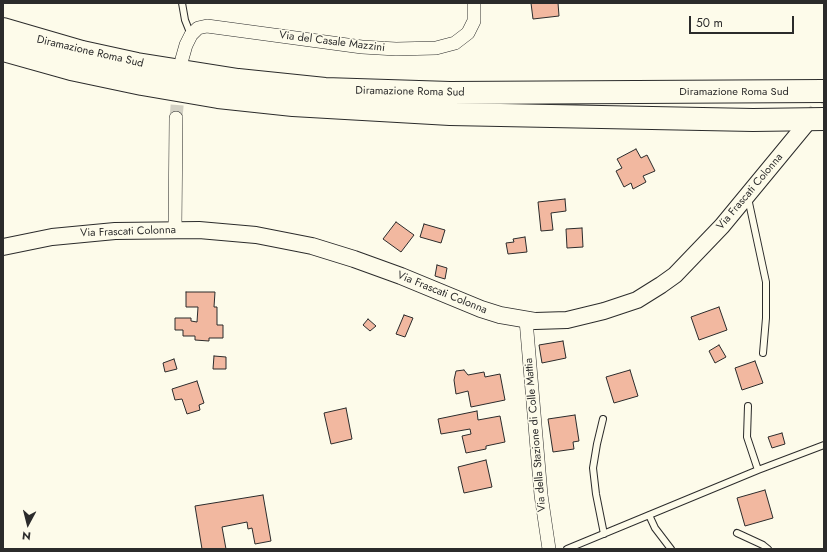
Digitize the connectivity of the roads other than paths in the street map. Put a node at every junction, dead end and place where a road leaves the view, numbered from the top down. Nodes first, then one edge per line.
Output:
1 (182, 3) edge
2 (474, 3) edge
3 (3, 29) edge
4 (191, 35) junction
5 (3, 50) edge
6 (182, 59) dead end
7 (824, 92) edge
8 (176, 118) tunnel mouth
9 (816, 121) edge
10 (747, 196) junction
11 (175, 230) junction
12 (3, 247) edge
13 (526, 320) junction
14 (763, 353) dead end
15 (748, 406) dead end
16 (603, 419) dead end
17 (824, 444) edge
18 (758, 470) junction
19 (649, 515) junction
20 (737, 533) dead end
21 (604, 534) junction
22 (549, 549) edge
23 (567, 549) edge
24 (671, 549) edge
25 (768, 549) edge

1 - 4 lane
2 - 4 street, Via del Casale Mazzini
3 - 7 highway, Diramazione Roma Sud
4 - 6 street
5 - 9 highway, Diramazione Roma Sud
8 - 11 street
9 - 10 street, Via Frascati Colonna
10 - 13 street, Via Frascati Colonna
10 - 14 lane
11 - 12 street, Via Frascati Colonna
11 - 13 street, Via Frascati Colonna
13 - 22 street, Via della Stazione di Colle Mattia
15 - 18 lane
16 - 21 lane
17 - 18 lane
18 - 19 lane
19 - 21 lane
19 - 24 lane
20 - 25 lane
21 - 23 lane

